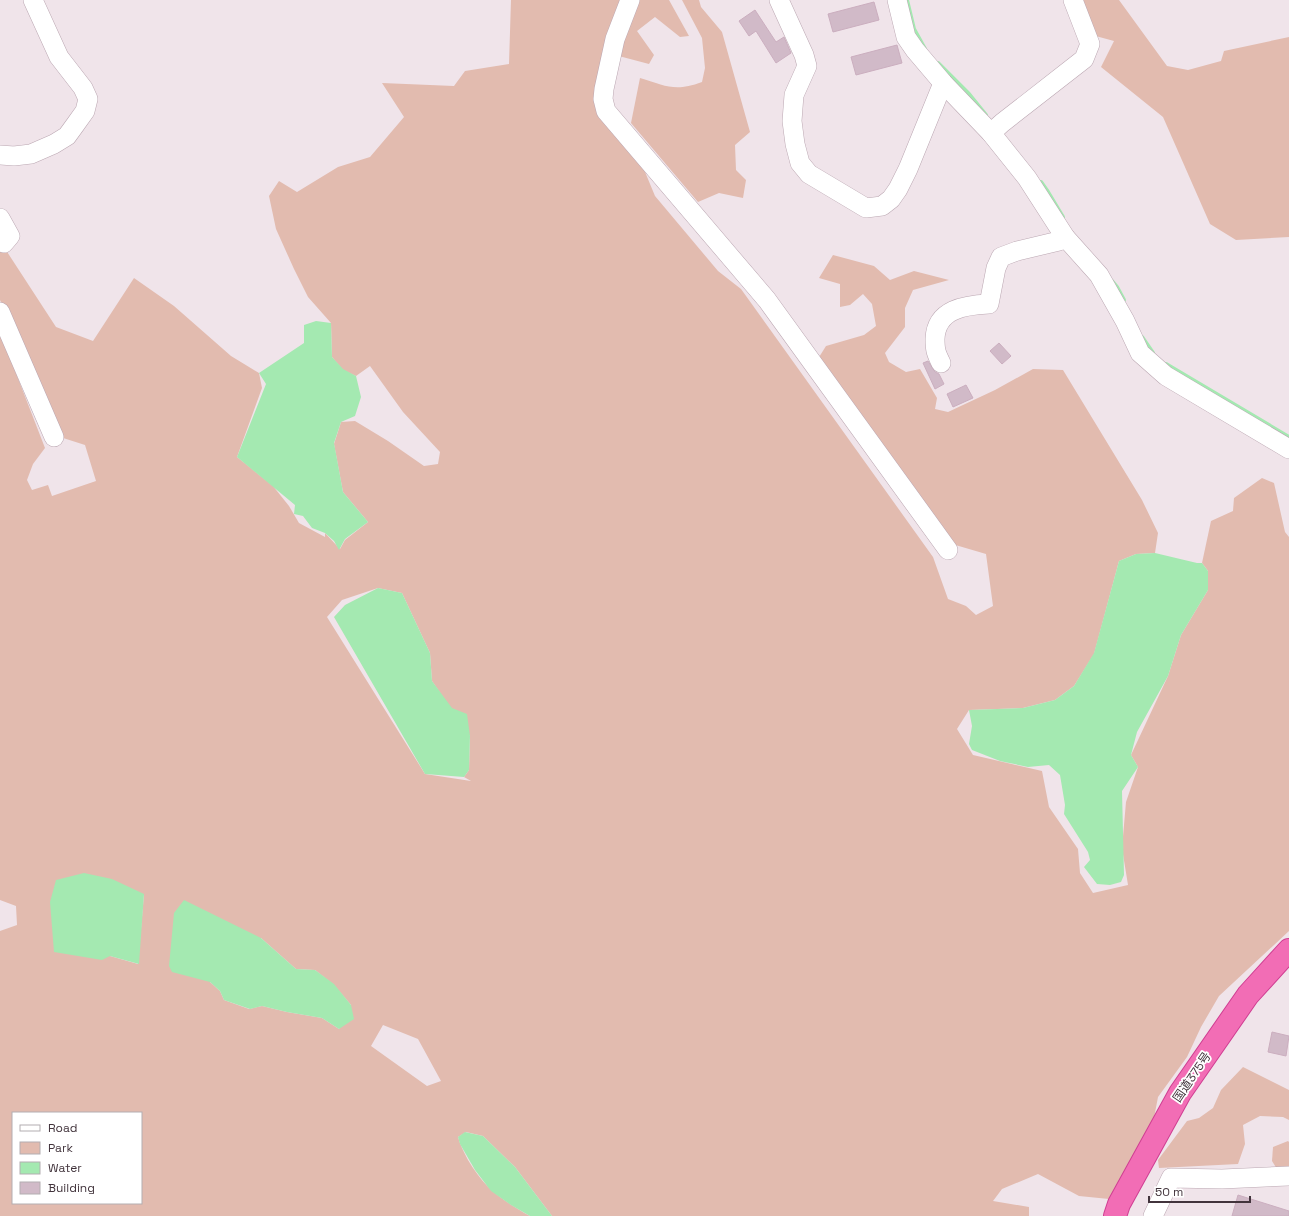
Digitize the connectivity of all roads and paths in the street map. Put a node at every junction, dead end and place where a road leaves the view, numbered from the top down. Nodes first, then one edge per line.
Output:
1 (33, 0) edge
2 (630, 0) edge
3 (779, 0) edge
4 (897, 0) edge
5 (1073, 0) edge
6 (943, 83) junction
7 (996, 129) junction
8 (0, 155) edge
9 (0, 218) edge
10 (1065, 237) junction
11 (0, 242) edge
12 (0, 312) edge
13 (941, 363) dead end
14 (54, 436) dead end
15 (1289, 449) edge
16 (948, 550) dead end
17 (1289, 950) edge
18 (1289, 1176) edge
19 (1115, 1216) edge
20 (1153, 1216) edge

1 - 8 street
2 - 16 street
3 - 6 street
4 - 6 street
5 - 7 street
6 - 7 street
7 - 10 street
9 - 11 street
10 - 13 street
10 - 15 street
12 - 14 street
17 - 19 highway, 国道375号
18 - 20 street

